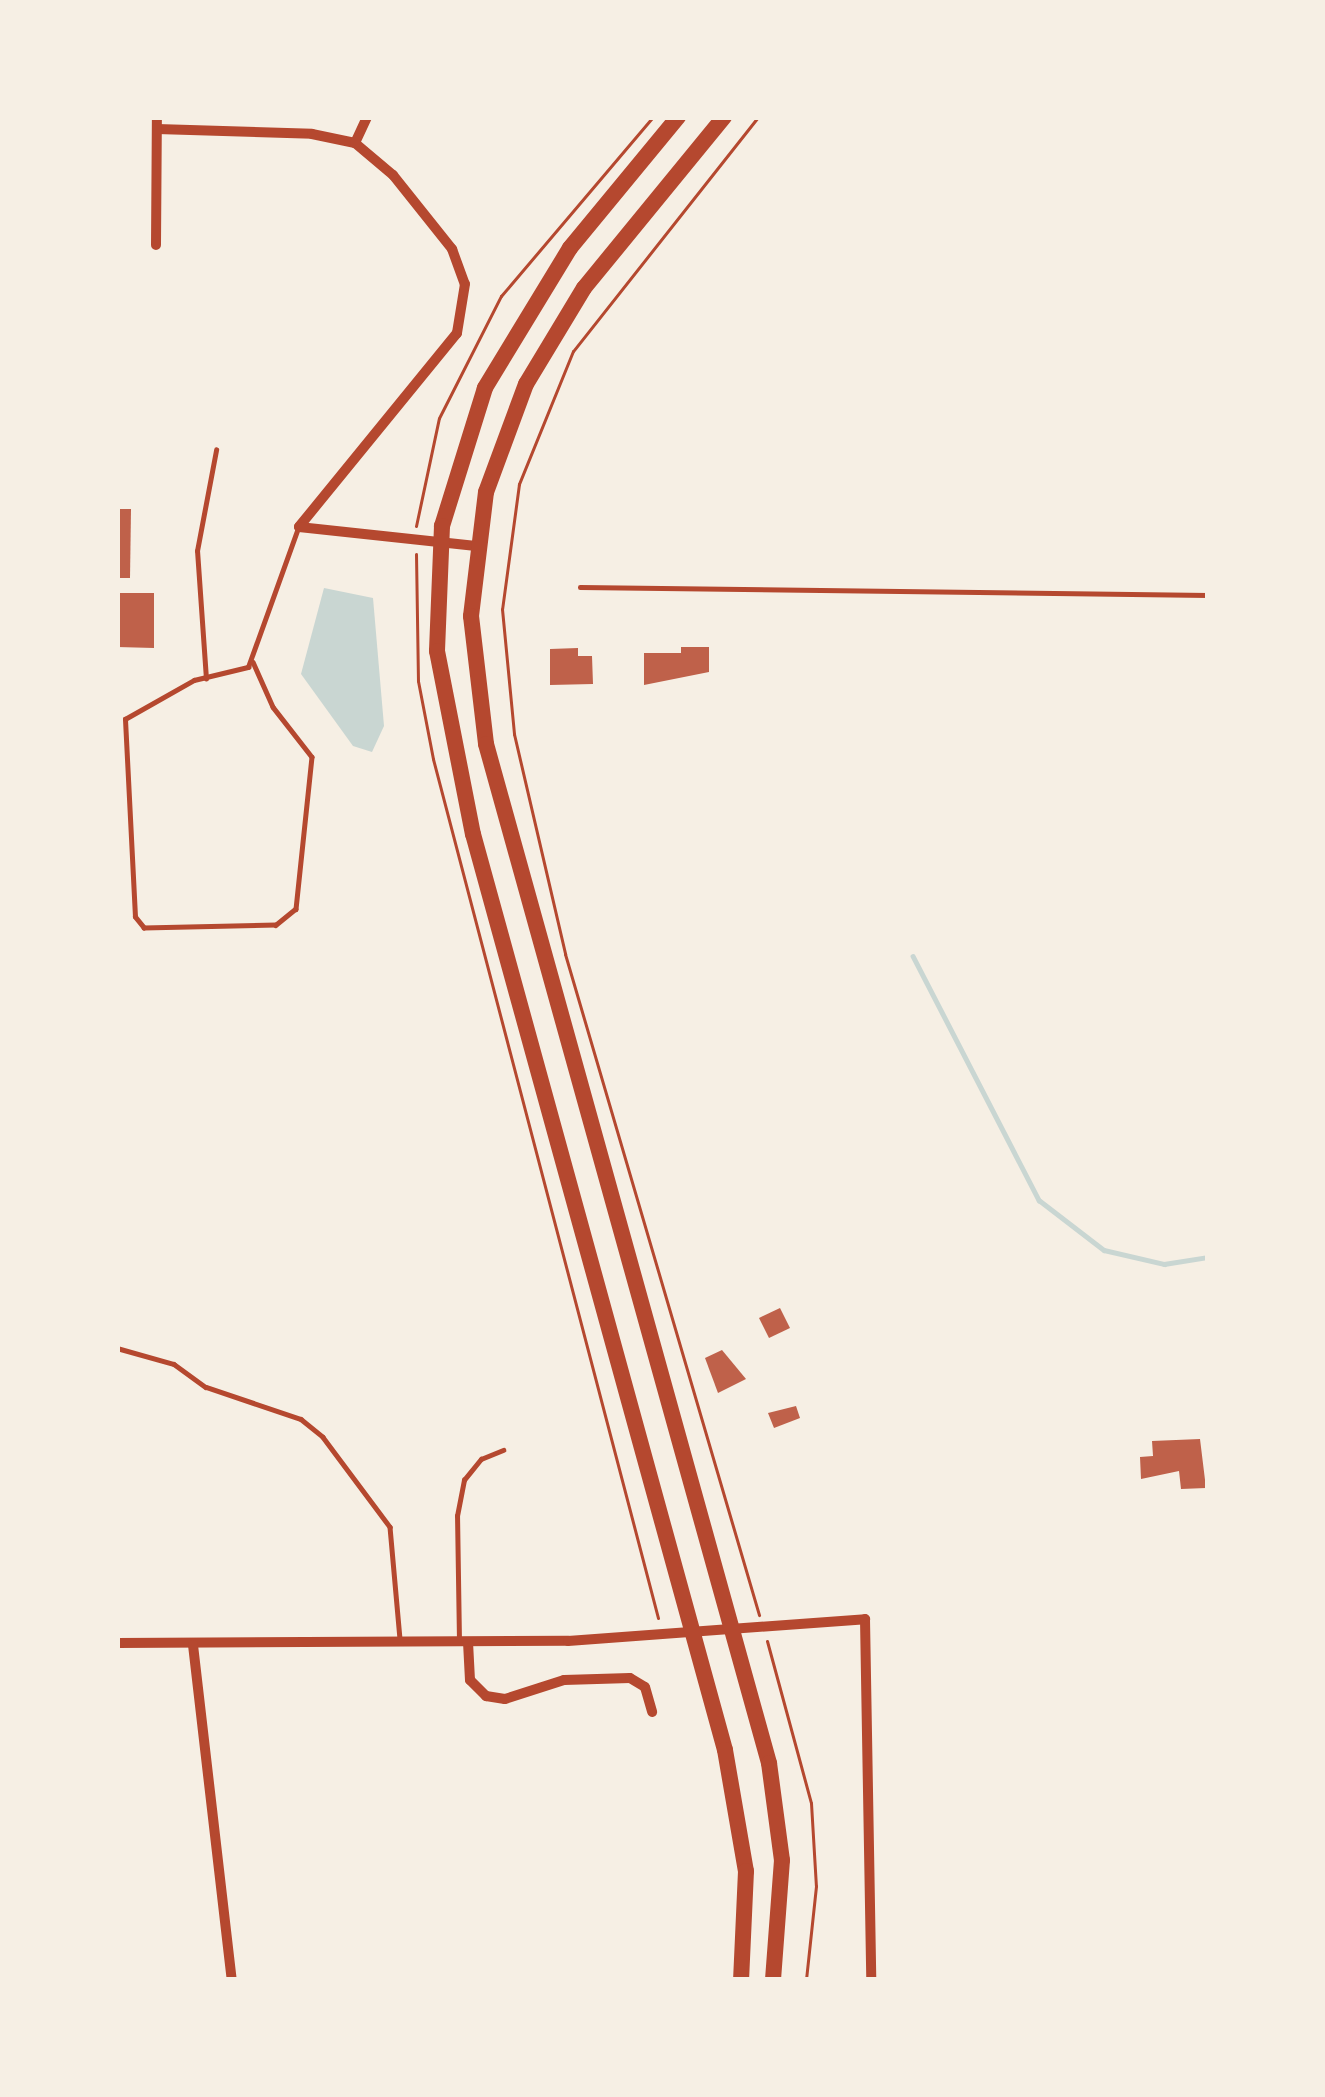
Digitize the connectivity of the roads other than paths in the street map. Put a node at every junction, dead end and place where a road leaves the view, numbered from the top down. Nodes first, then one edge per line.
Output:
1 (368, 117) edge
2 (678, 117) edge
3 (724, 117) edge
4 (157, 123) edge
5 (355, 143) junction
6 (157, 245) dead end
7 (216, 450) dead end
8 (299, 527) junction
9 (439, 544) junction
10 (476, 546) junction
11 (580, 587) dead end
12 (1208, 595) edge
13 (253, 662) junction
14 (206, 679) junction
15 (117, 1348) edge
16 (503, 1450) dead end
17 (734, 1628) junction
18 (692, 1633) junction
19 (400, 1640) junction
20 (117, 1642) edge
21 (463, 1642) junction
22 (193, 1646) junction
23 (652, 1712) dead end
24 (232, 1980) edge
25 (741, 1980) edge
26 (773, 1980) edge
27 (871, 1980) edge

1 - 5 street
2 - 9 main road
3 - 10 main road
4 - 5 street
4 - 6 street
5 - 8 street
7 - 14 lane
8 - 9 street
8 - 13 lane
9 - 10 street
9 - 18 main road
10 - 17 main road
11 - 12 lane
13 - 14 lane
13 - 14 lane
15 - 19 lane
16 - 21 lane
17 - 18 street
17 - 26 main road
17 - 27 street
18 - 21 street
18 - 25 main road
19 - 21 street
19 - 22 street
20 - 22 street
21 - 23 street
22 - 24 street

